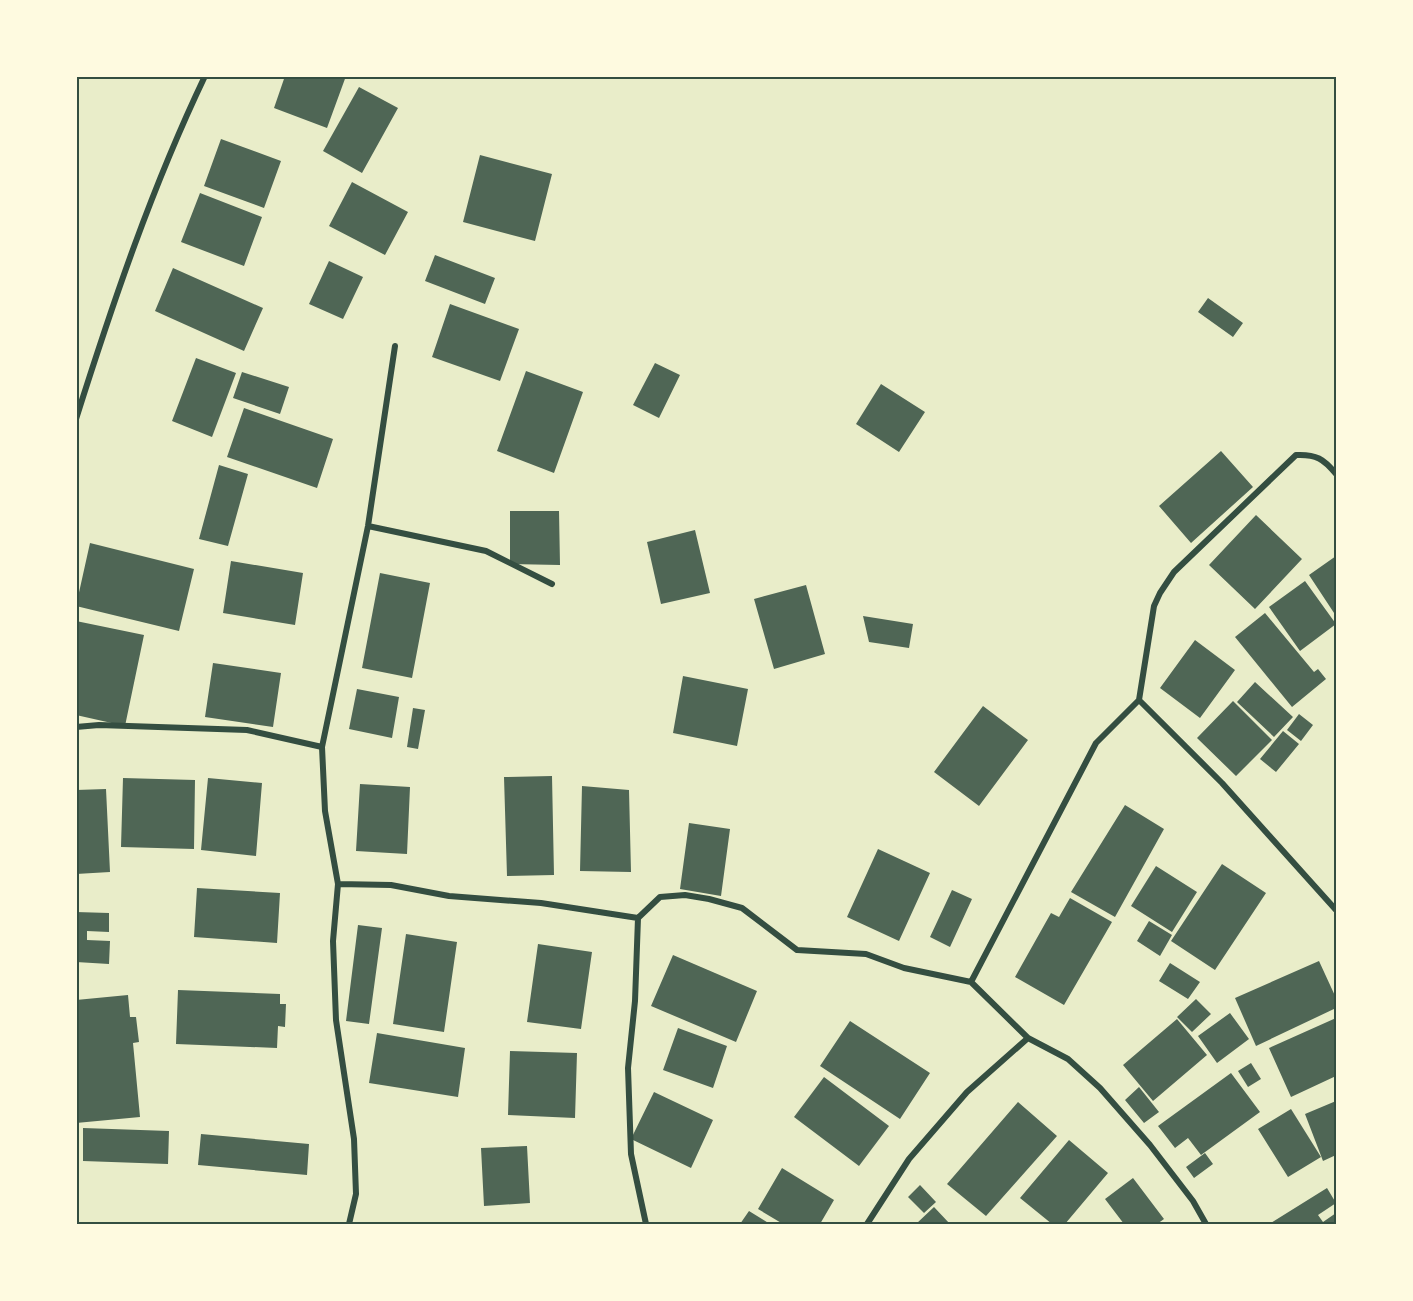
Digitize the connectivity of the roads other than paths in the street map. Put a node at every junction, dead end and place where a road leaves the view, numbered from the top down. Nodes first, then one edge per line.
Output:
1 (205, 76) edge
2 (395, 346) dead end
3 (76, 419) edge
4 (1336, 474) edge
5 (368, 526) junction
6 (552, 584) dead end
7 (1139, 700) junction
8 (76, 727) edge
9 (322, 747) junction
10 (338, 884) junction
11 (1336, 910) edge
12 (638, 918) junction
13 (971, 982) junction
14 (1028, 1038) junction
15 (349, 1224) edge
16 (646, 1224) edge
17 (867, 1224) edge
18 (1206, 1224) edge

1 - 3 street
2 - 5 street
4 - 7 street
5 - 6 street
5 - 9 street
7 - 11 street
7 - 13 street
8 - 9 street
9 - 10 street
10 - 12 street
10 - 15 street
12 - 13 street
12 - 16 street
13 - 14 street
14 - 17 street
14 - 18 street

